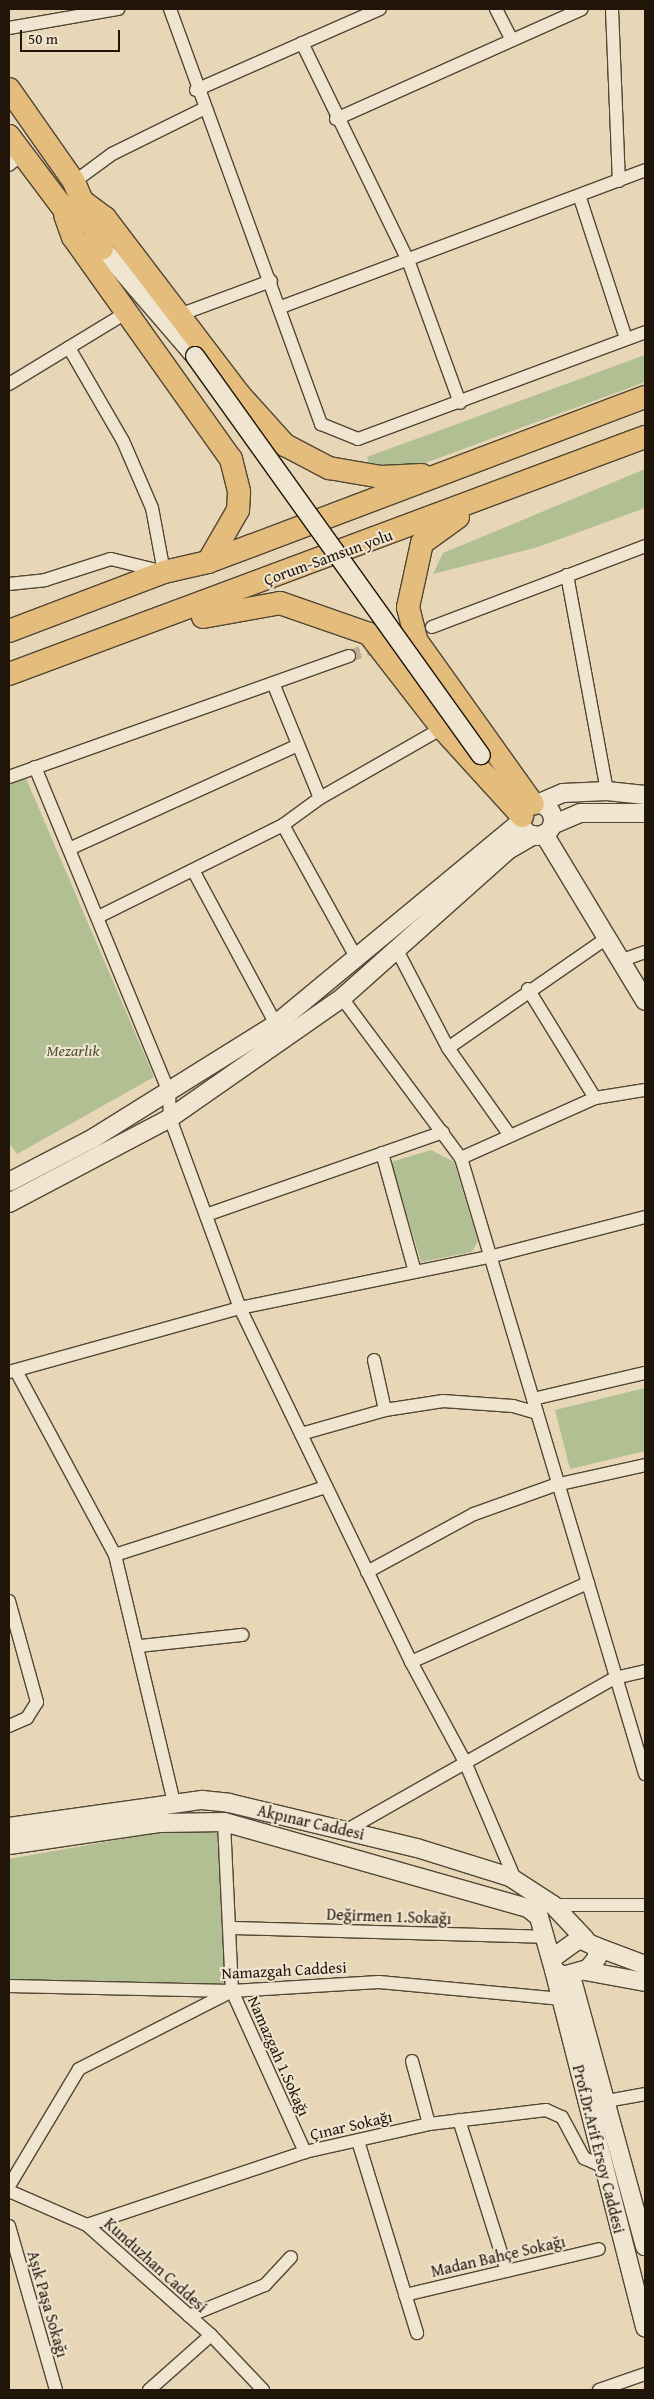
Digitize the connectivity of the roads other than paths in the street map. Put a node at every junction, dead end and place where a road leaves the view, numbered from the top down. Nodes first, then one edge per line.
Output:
1 (118, 9) edge
2 (170, 9) edge
3 (380, 9) edge
4 (496, 9) edge
5 (582, 9) edge
6 (612, 9) edge
7 (79, 11) edge
8 (9, 28) edge
9 (511, 39) junction
10 (302, 43) junction
11 (9, 89) edge
12 (196, 90) junction
13 (204, 108) junction
14 (336, 119) junction
15 (9, 136) edge
16 (15, 160) edge
17 (645, 170) edge
18 (619, 181) junction
19 (74, 182) junction
20 (580, 198) junction
21 (85, 203) junction
22 (65, 215) junction
23 (102, 248) junction
24 (408, 260) junction
25 (271, 281) junction
26 (281, 307) junction
27 (126, 313) junction
28 (179, 315) junction
29 (645, 332) edge
30 (626, 339) junction
31 (69, 348) junction
32 (9, 384) edge
33 (645, 397) edge
34 (460, 402) junction
35 (645, 437) edge
36 (440, 475) junction
37 (498, 494) junction
38 (645, 546) edge
39 (208, 562) junction
40 (164, 572) junction
41 (567, 575) junction
42 (9, 584) edge
43 (432, 627) dead end
44 (9, 631) edge
45 (74, 651) junction
46 (349, 656) tunnel mouth
47 (9, 674) edge
48 (273, 683) junction
49 (442, 728) junction
50 (296, 746) junction
51 (35, 767) junction
52 (9, 777) edge
53 (607, 791) junction
54 (645, 796) edge
55 (320, 798) junction
56 (528, 811) junction
57 (645, 813) edge
58 (283, 825) junction
59 (543, 831) junction
60 (69, 849) junction
61 (194, 872) junction
62 (98, 918) junction
63 (607, 938) junction
64 (398, 952) junction
65 (645, 952) edge
66 (357, 959) junction
67 (620, 961) junction
68 (528, 990) junction
69 (342, 998) junction
70 (645, 1000) edge
71 (276, 1024) junction
72 (448, 1048) junction
73 (645, 1090) edge
74 (169, 1092) junction
75 (595, 1098) junction
76 (170, 1118) junction
77 (443, 1132) junction
78 (509, 1134) junction
79 (382, 1153) junction
80 (461, 1158) junction
81 (9, 1182) edge
82 (9, 1203) edge
83 (206, 1215) junction
84 (645, 1217) edge
85 (493, 1256) junction
86 (415, 1272) junction
87 (240, 1308) junction
88 (374, 1360) dead end
89 (12, 1372) edge
90 (645, 1374) edge
91 (533, 1399) junction
92 (386, 1410) junction
93 (537, 1412) junction
94 (301, 1434) junction
95 (645, 1465) edge
96 (555, 1485) junction
97 (326, 1487) junction
98 (115, 1555) junction
99 (367, 1572) junction
100 (588, 1582) junction
101 (9, 1601) edge
102 (242, 1636) dead end
103 (140, 1646) junction
104 (411, 1662) junction
105 (645, 1671) edge
106 (616, 1678) junction
107 (9, 1726) edge
108 (465, 1762) junction
109 (645, 1774) edge
110 (174, 1803) junction
111 (224, 1822) junction
112 (9, 1827) edge
113 (347, 1830) junction
114 (9, 1845) edge
115 (515, 1879) junction
116 (553, 1905) junction
117 (645, 1905) edge
118 (231, 1928) junction
119 (546, 1937) junction
120 (591, 1943) junction
121 (554, 1964) junction
122 (645, 1965) edge
123 (578, 1973) junction
124 (645, 1982) edge
125 (9, 1986) edge
126 (232, 1991) junction
127 (561, 1999) junction
128 (412, 2061) dead end
129 (645, 2094) edge
130 (606, 2101) junction
131 (459, 2120) junction
132 (429, 2124) junction
133 (358, 2141) junction
134 (305, 2152) junction
135 (604, 2167) junction
136 (9, 2186) edge
137 (9, 2191) edge
138 (87, 2225) junction
139 (9, 2226) edge
140 (645, 2246) edge
141 (599, 2249) dead end
142 (291, 2257) dead end
143 (507, 2271) junction
144 (405, 2295) junction
145 (189, 2316) junction
146 (645, 2328) edge
147 (417, 2333) dead end
148 (210, 2335) junction
149 (645, 2374) edge
150 (56, 2390) edge
151 (149, 2390) edge
152 (263, 2390) edge
153 (600, 2390) edge

1 - 7 street
2 - 12 street
3 - 10 street
4 - 9 street
5 - 9 street
6 - 18 street
7 - 8 street
9 - 14 street
10 - 12 street
10 - 14 street
11 - 19 highway
12 - 13 street
13 - 19 street
13 - 25 street
14 - 24 street
15 - 16 highway
16 - 22 highway
17 - 18 street
18 - 20 street
19 - 21 highway
20 - 24 street
20 - 30 street
21 - 23 highway
21 - 28 highway
22 - 23 highway
22 - 27 highway
23 - 56 main road, bridge
24 - 26 street
24 - 34 street
25 - 26 street
25 - 28 street
26 - 34 street
27 - 31 street
27 - 39 highway
28 - 36 highway
29 - 30 street
30 - 34 street
31 - 32 street
31 - 40 street
33 - 36 highway
35 - 37 highway, Çorum-Samsun yolu
36 - 39 highway
37 - 45 highway, Çorum-Samsun yolu
37 - 56 highway
38 - 41 street
39 - 40 highway
40 - 42 street
40 - 44 highway
41 - 43 street
41 - 53 street
45 - 47 highway, Çorum-Samsun yolu
45 - 49 highway
46 - 48 street
48 - 50 street
48 - 51 street
49 - 55 street
49 - 56 highway
50 - 55 street
50 - 60 street
51 - 52 street
51 - 60 street
53 - 54 main road
53 - 56 main road
55 - 58 street
56 - 59 main road
56 - 59 main road
56 - 66 main road
57 - 59 main road
58 - 61 street
58 - 66 street
59 - 63 main road
59 - 64 main road
60 - 62 street
61 - 62 street
61 - 71 street
62 - 74 street
63 - 67 main road
63 - 68 street
64 - 69 main road
64 - 72 street
65 - 67 street
66 - 71 main road
67 - 70 main road
68 - 72 street
68 - 75 street
69 - 76 main road
69 - 77 street
71 - 74 main road
72 - 78 street
73 - 75 street
74 - 76 street
74 - 81 main road
75 - 78 street
76 - 82 main road
76 - 83 street
77 - 79 street
77 - 80 street
78 - 80 street
79 - 83 street
79 - 86 street
80 - 85 street
83 - 87 street
84 - 85 street
85 - 86 street
85 - 91 street
86 - 87 street
87 - 89 street
87 - 94 street
88 - 92 street
89 - 98 street
90 - 91 street
91 - 93 street
92 - 93 street
92 - 94 street
93 - 96 street
94 - 97 street
95 - 96 street
96 - 99 street
96 - 100 street
97 - 98 street
97 - 99 street
98 - 103 street
99 - 104 street
100 - 104 street
100 - 106 street
101 - 107 street
102 - 103 street
103 - 110 street
104 - 108 street
105 - 106 street
106 - 108 street
106 - 109 street
108 - 113 street
108 - 115 street
110 - 112 main road, Akpınar Caddesi
110 - 113 main road, Akpınar Caddesi
111 - 114 main road, Akpınar Caddesi
111 - 118 street, Namazgah 1.Sokağı
111 - 119 main road, Akpınar Caddesi
113 - 115 main road, Akpınar Caddesi
115 - 116 main road, Akpınar Caddesi
116 - 117 street
116 - 120 main road, Akpınar Caddesi
118 - 119 street, Değirmen 1.Sokağı
118 - 126 street, Namazgah 1.Sokağı
119 - 121 main road, Akpınar Caddesi
120 - 121 main road
120 - 122 main road, Akpınar Caddesi
120 - 123 main road
121 - 123 main road
121 - 127 main road, Prof.Dr.Arif Ersoy Caddesi
123 - 124 main road
123 - 130 main road, Prof.Dr.Arif Ersoy Caddesi
125 - 126 street, Namazgah Caddesi
126 - 127 street, Namazgah Caddesi
126 - 134 street, Namazgah 1.Sokağı
126 - 136 street
127 - 135 main road, Prof.Dr.Arif Ersoy Caddesi
128 - 132 street
129 - 130 street
130 - 140 main road, Prof.Dr.Arif Ersoy Caddesi
131 - 132 street, Çınar Sokağı
131 - 135 street, Çınar Sokağı
131 - 143 street
132 - 133 street, Çınar Sokağı
133 - 134 street, Çınar Sokağı
133 - 144 street
134 - 138 street, Çınar Sokağı
135 - 146 main road, Prof.Dr.Arif Ersoy Caddesi
137 - 138 street, Kunduzhan Caddesi
138 - 145 street, Kunduzhan Caddesi
139 - 150 street, Aşık Paşa Sokağı
141 - 143 street, Madan Bahçe Sokağı
142 - 145 street
143 - 144 street, Madan Bahçe Sokağı
144 - 147 street
145 - 148 street, Kunduzhan Caddesi
148 - 151 street
148 - 152 street, Kunduzhan Caddesi
149 - 153 street

